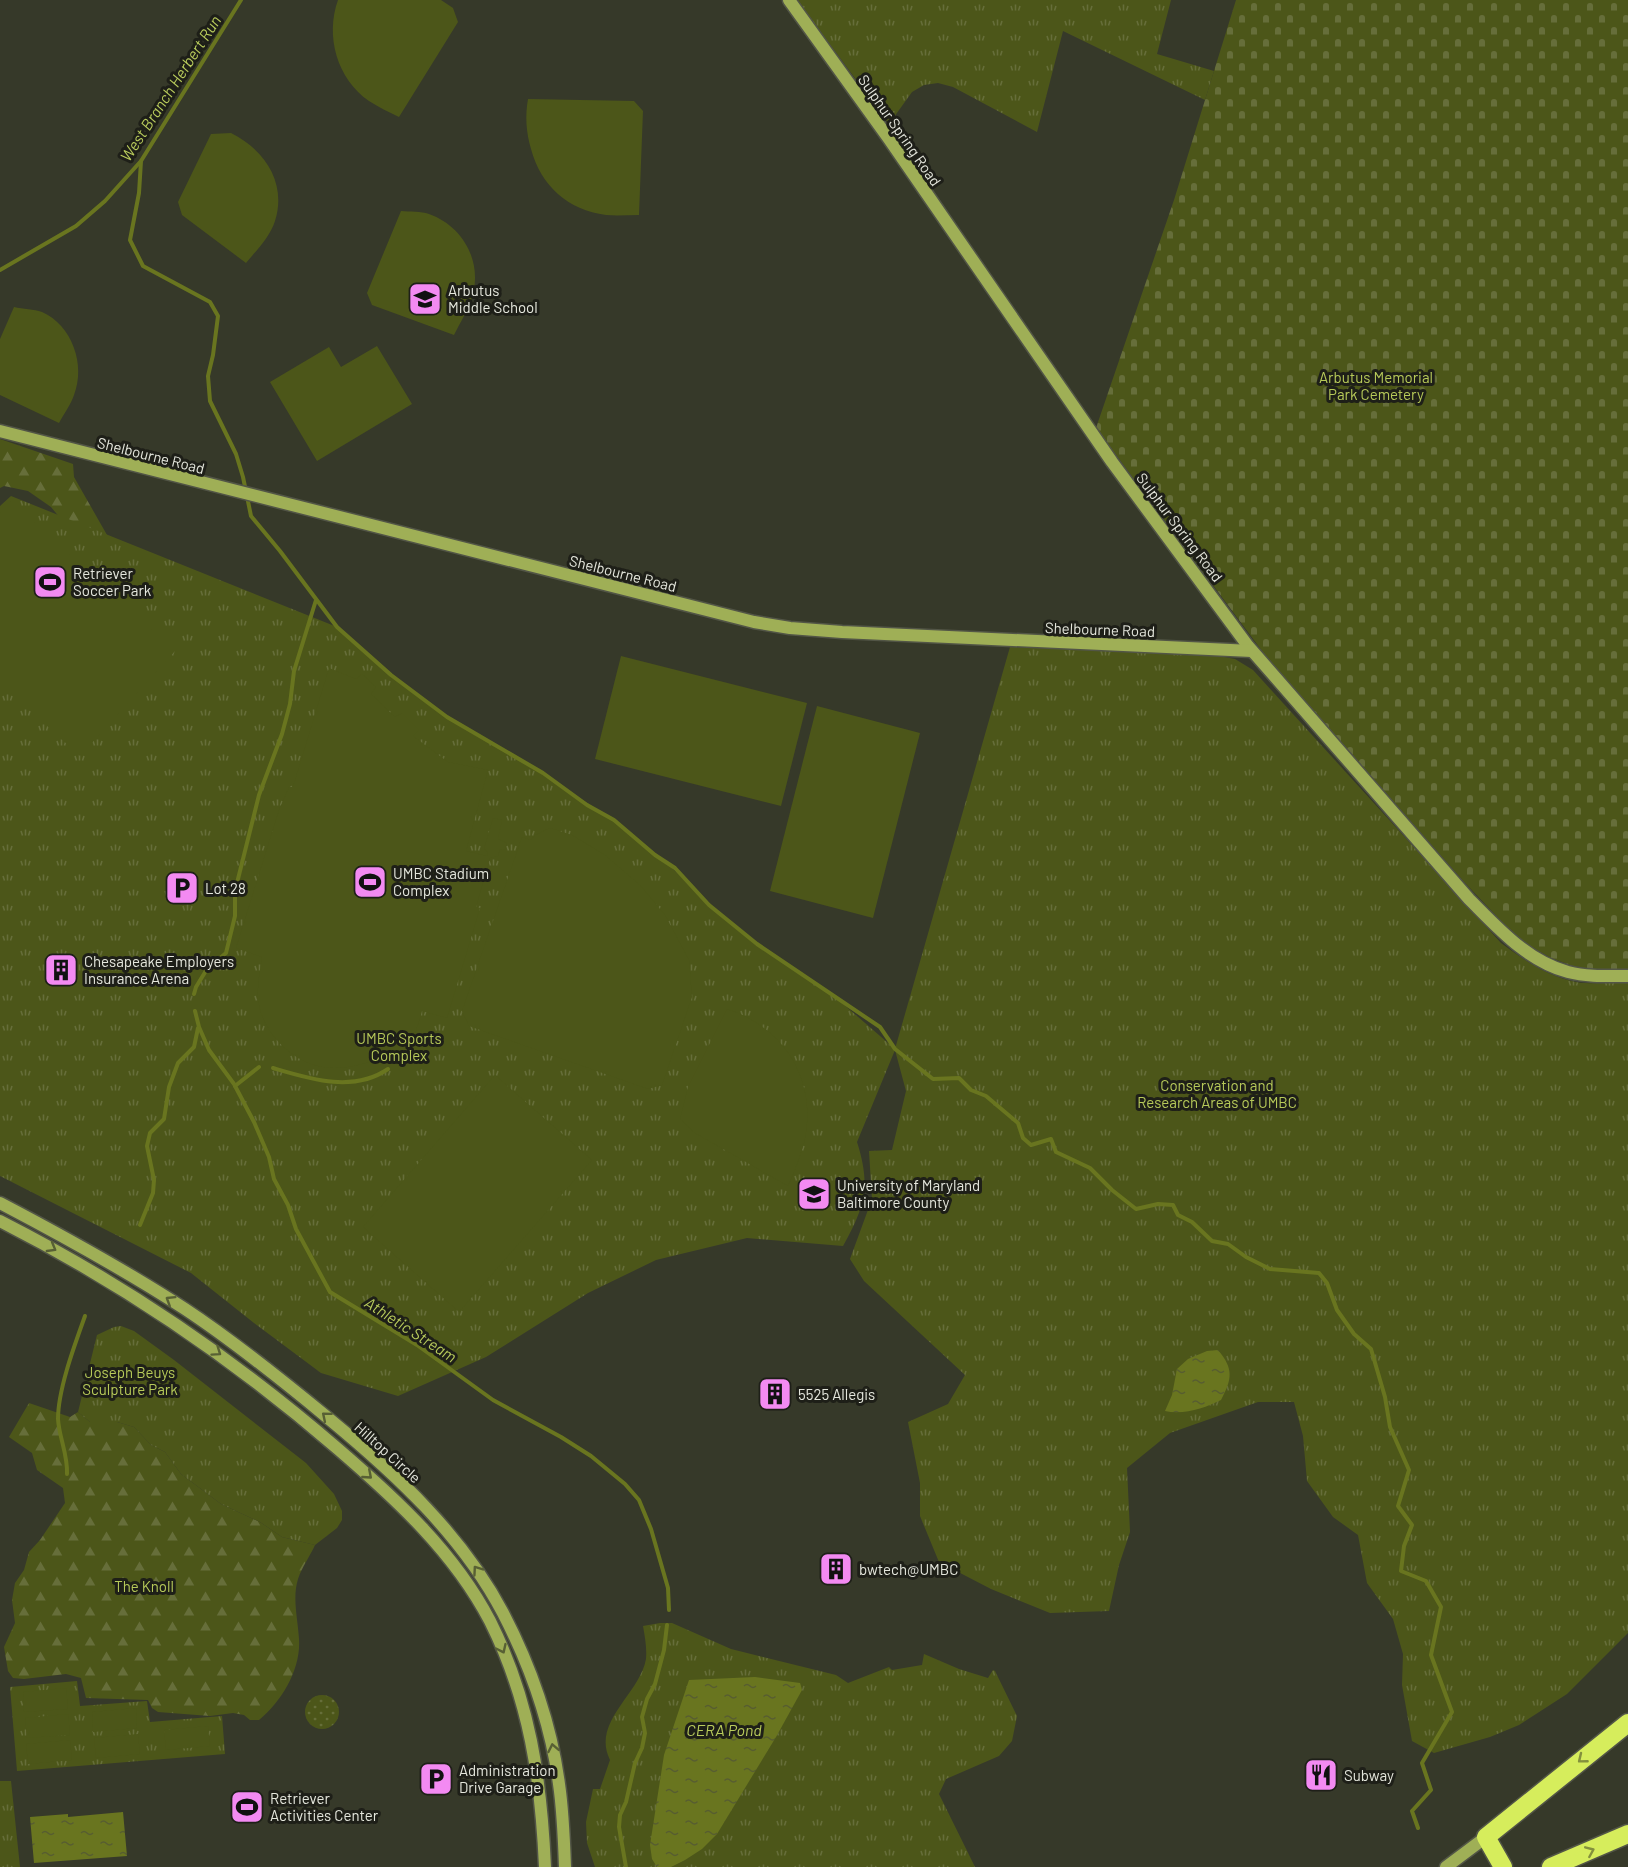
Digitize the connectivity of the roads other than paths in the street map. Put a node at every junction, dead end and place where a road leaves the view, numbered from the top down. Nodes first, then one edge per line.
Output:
1 (789, 0) edge
2 (0, 431) edge
3 (1252, 651) junction
4 (1628, 976) edge
5 (0, 1203) edge
6 (0, 1221) edge
7 (1628, 1723) edge
8 (1628, 1834) edge
9 (1486, 1837) junction
10 (545, 1867) edge
11 (565, 1867) edge
12 (1446, 1867) edge
13 (1503, 1867) edge
14 (1551, 1867) edge

1 - 3 street, Sulphur Spring Road
2 - 3 street, Shelbourne Road
3 - 4 street, Sulphur Spring Road
11 -> 5 street, Hilltop Circle
6 -> 10 street, Hilltop Circle
7 -> 9 highway
14 -> 8 highway
9 - 12 street
9 - 13 highway

